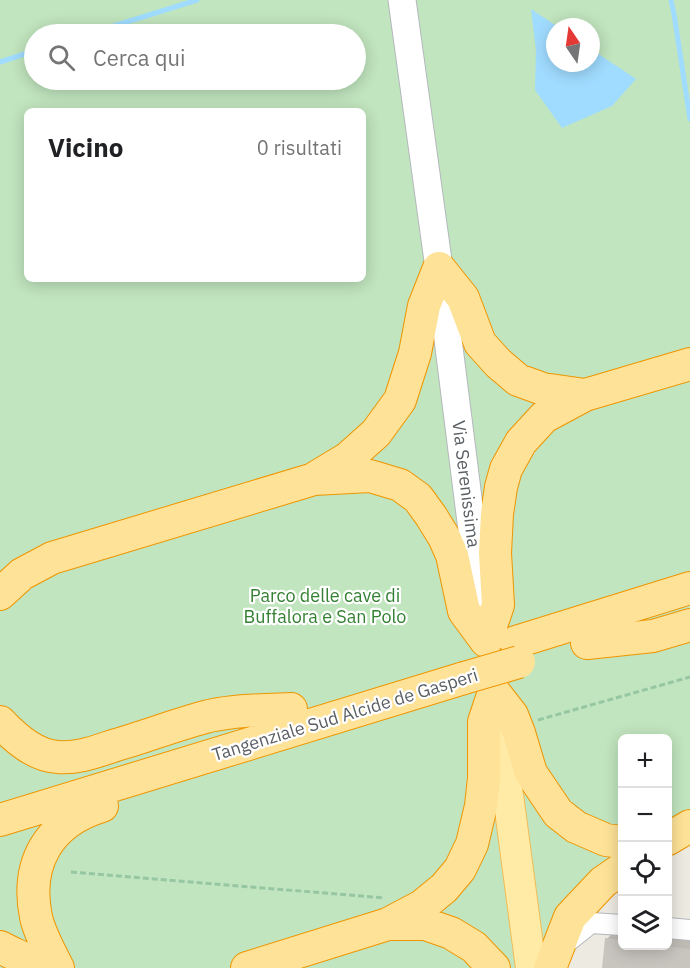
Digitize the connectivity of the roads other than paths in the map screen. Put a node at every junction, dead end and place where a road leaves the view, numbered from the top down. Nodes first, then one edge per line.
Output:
1 (402, 0) edge
2 (439, 268) junction
3 (690, 364) edge
4 (585, 395) junction
5 (314, 479) junction
6 (0, 594) edge
7 (684, 594) edge
8 (690, 625) edge
9 (587, 643) junction
10 (489, 656) junction
11 (494, 692) junction
12 (291, 710) junction
13 (0, 722) edge
14 (272, 738) junction
15 (0, 798) edge
16 (0, 820) edge
17 (690, 826) edge
18 (672, 837) edge
19 (618, 842) edge
20 (618, 871) edge
21 (390, 911) junction
22 (618, 925) edge
23 (672, 928) edge
24 (690, 930) edge
25 (0, 947) edge
26 (553, 959) edge
27 (46, 968) edge
28 (58, 968) edge
29 (248, 968) edge
30 (494, 968) edge
31 (531, 968) edge

1 - 2 main road, Via Serenissima
2 - 4 highway
2 - 5 highway
2 - 10 main road, Via Serenissima
3 - 4 highway
4 - 10 highway
5 - 6 highway
5 - 10 highway
7 - 9 highway, Tangenziale Sud Alcide de Gasperi
7 - 10 highway, Tangenziale Sud Alcide de Gasperi
8 - 9 highway
9 - 10 highway, Tangenziale Sud Alcide de Gasperi
10 - 11 main road, Via Serenissima
10 - 12 highway, Tangenziale Sud Alcide de Gasperi
10 - 14 highway, Tangenziale Sud Alcide de Gasperi
11 - 19 highway
11 - 21 highway
11 - 31 main road, Via Serenissima
12 - 13 highway
12 - 15 highway, Tangenziale Sud Alcide de Gasperi
14 - 16 highway, Tangenziale Sud Alcide de Gasperi
14 - 28 highway
17 - 18 highway
20 - 26 highway
21 - 29 highway
21 - 30 highway
22 - 26 street
23 - 24 street
25 - 27 highway

